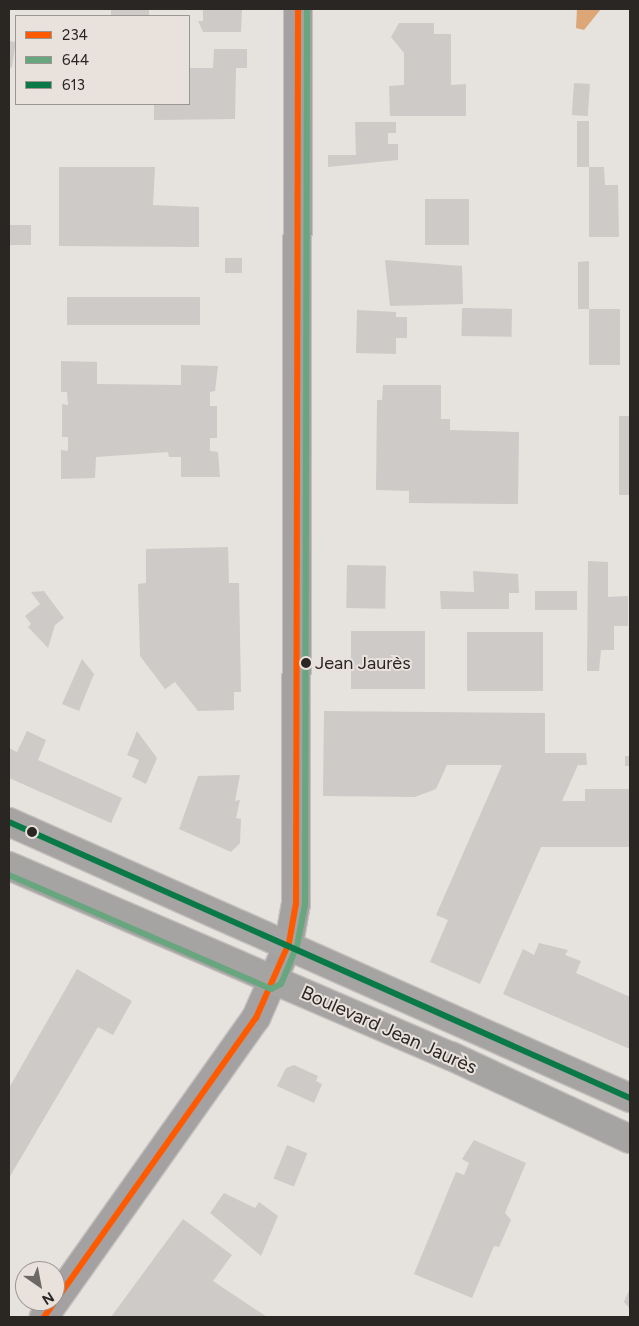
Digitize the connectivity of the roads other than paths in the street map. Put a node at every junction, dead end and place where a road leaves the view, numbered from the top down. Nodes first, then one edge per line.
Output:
1 (298, 9) edge
2 (9, 822) edge
3 (9, 866) edge
4 (289, 943) junction
5 (273, 980) junction
6 (630, 1098) edge
7 (630, 1139) edge
8 (44, 1317) edge

1 - 4 street
2 - 4 main road, Boulevard Jean Jaurès
3 - 5 main road, Boulevard Jean Jaurès
4 - 5 street
4 - 6 main road, Boulevard Jean Jaurès
5 - 7 main road, Boulevard Jean Jaurès
5 - 8 street

